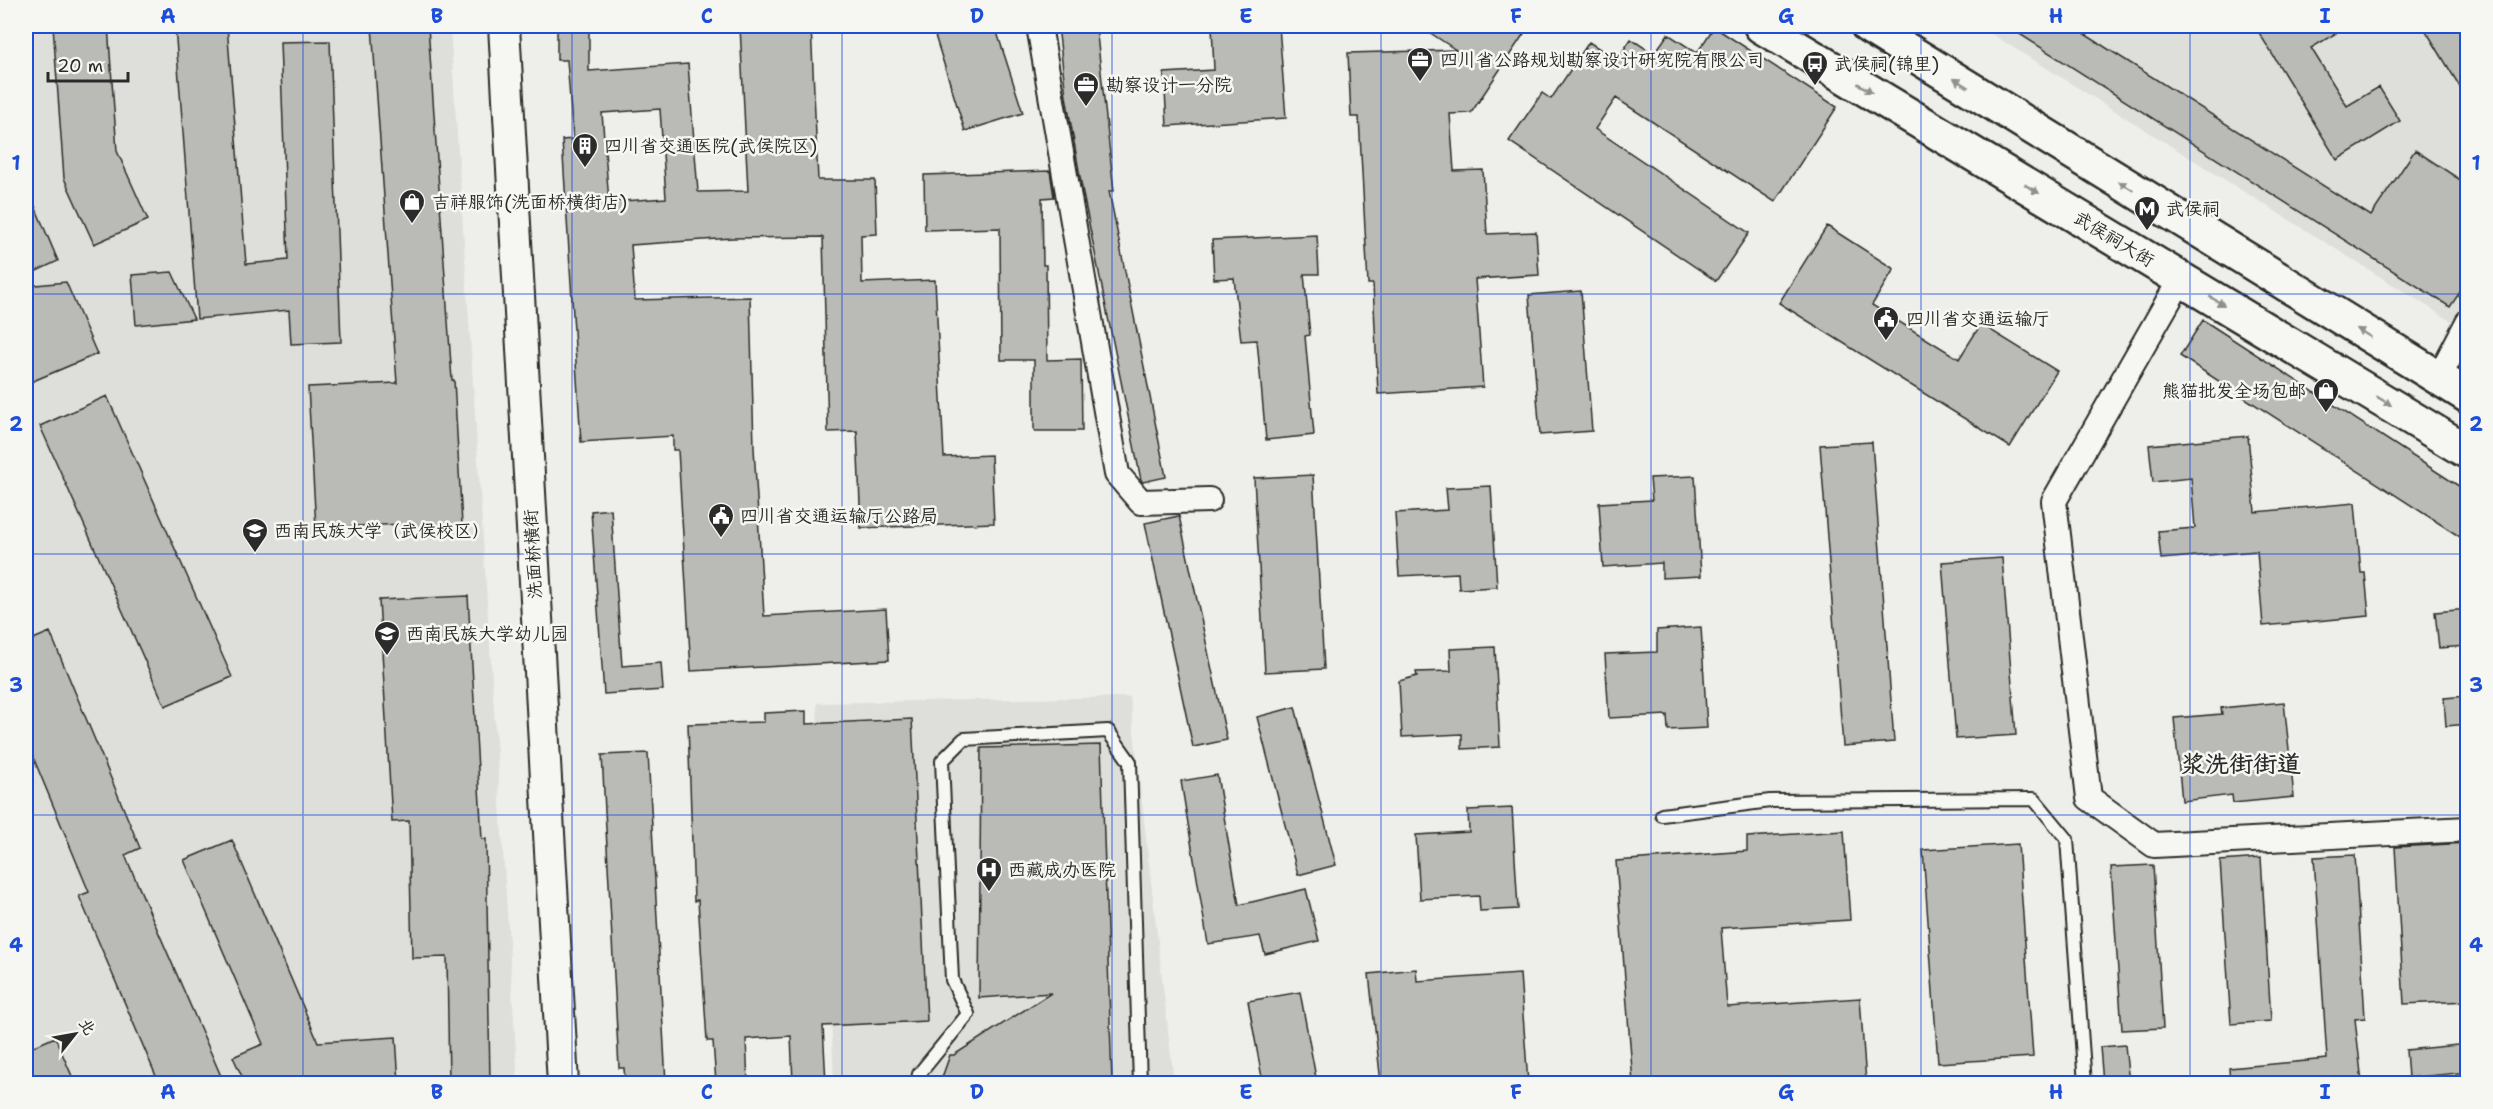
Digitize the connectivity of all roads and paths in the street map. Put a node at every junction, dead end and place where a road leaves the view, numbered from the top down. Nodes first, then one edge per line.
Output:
1 (504, 26) edge
2 (1039, 26) edge
3 (1761, 26) edge
4 (1868, 26) edge
5 (2181, 279) junction
6 (2468, 322) edge
7 (2438, 379) junction
8 (2468, 396) edge
9 (2468, 452) edge
10 (1209, 500) dead end
11 (1662, 815) dead end
12 (2468, 830) edge
13 (563, 1083) edge
14 (917, 1083) edge
15 (1140, 1083) edge
16 (2085, 1083) edge

1 - 13 street, 洗面桥横街
2 - 10 street
3 -> 5 main road, 武侯祠大街
7 -> 4 main road
5 -> 9 main road, 武侯祠大街
5 - 12 street
6 - 7 street
7 - 8 main road
11 - 16 lane
14 - 15 lane

